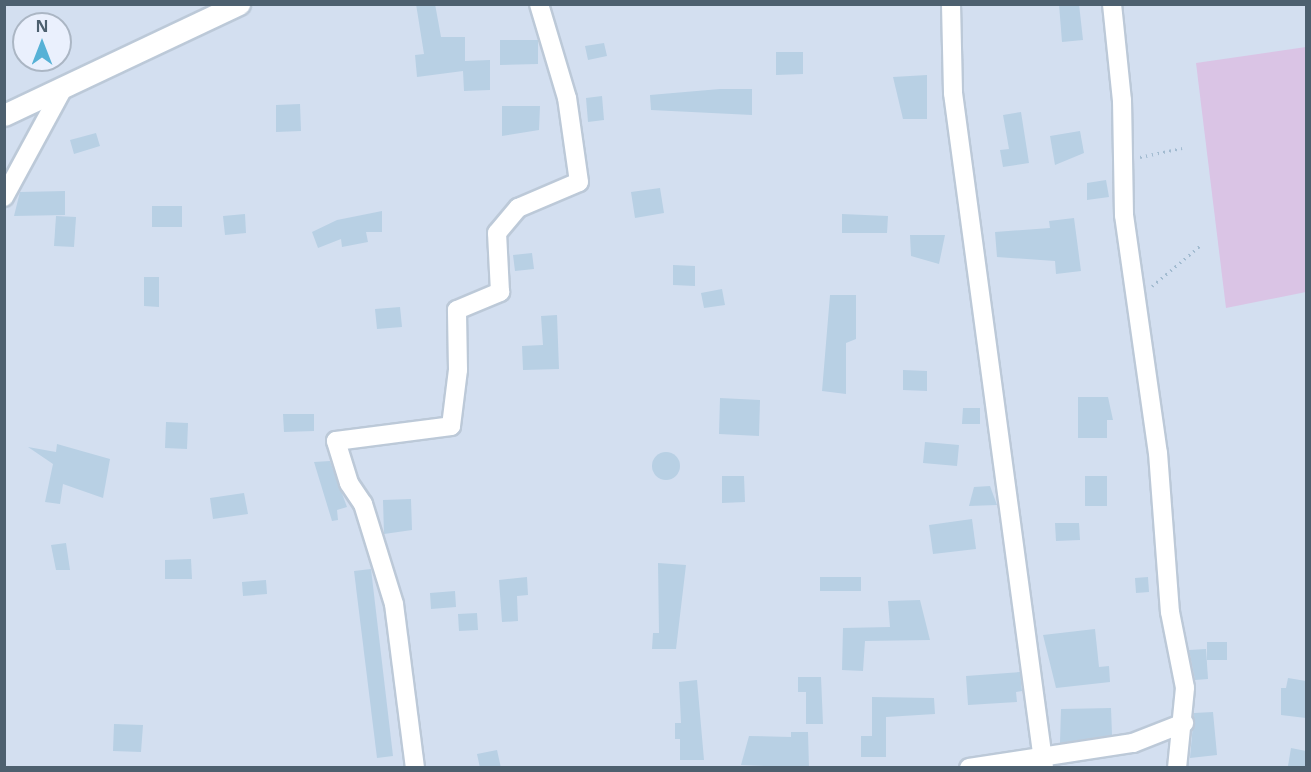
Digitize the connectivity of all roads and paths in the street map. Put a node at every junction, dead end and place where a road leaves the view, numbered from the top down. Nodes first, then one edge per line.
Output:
1 (239, 4) edge
2 (539, 4) edge
3 (951, 4) edge
4 (1112, 4) edge
5 (62, 90) junction
6 (4, 115) edge
7 (1182, 148) dead end
8 (1121, 162) junction
9 (4, 197) edge
10 (1201, 245) dead end
11 (1134, 301) junction
12 (1184, 723) junction
13 (1043, 764) edge
14 (415, 768) edge
15 (969, 768) edge
16 (1177, 768) edge

1 - 5 street
2 - 14 street
3 - 13 street
4 - 8 street
5 - 6 street
5 - 9 street
7 - 8 path
8 - 11 street
10 - 11 path
11 - 12 street
12 - 13 street
12 - 16 street
13 - 15 street

